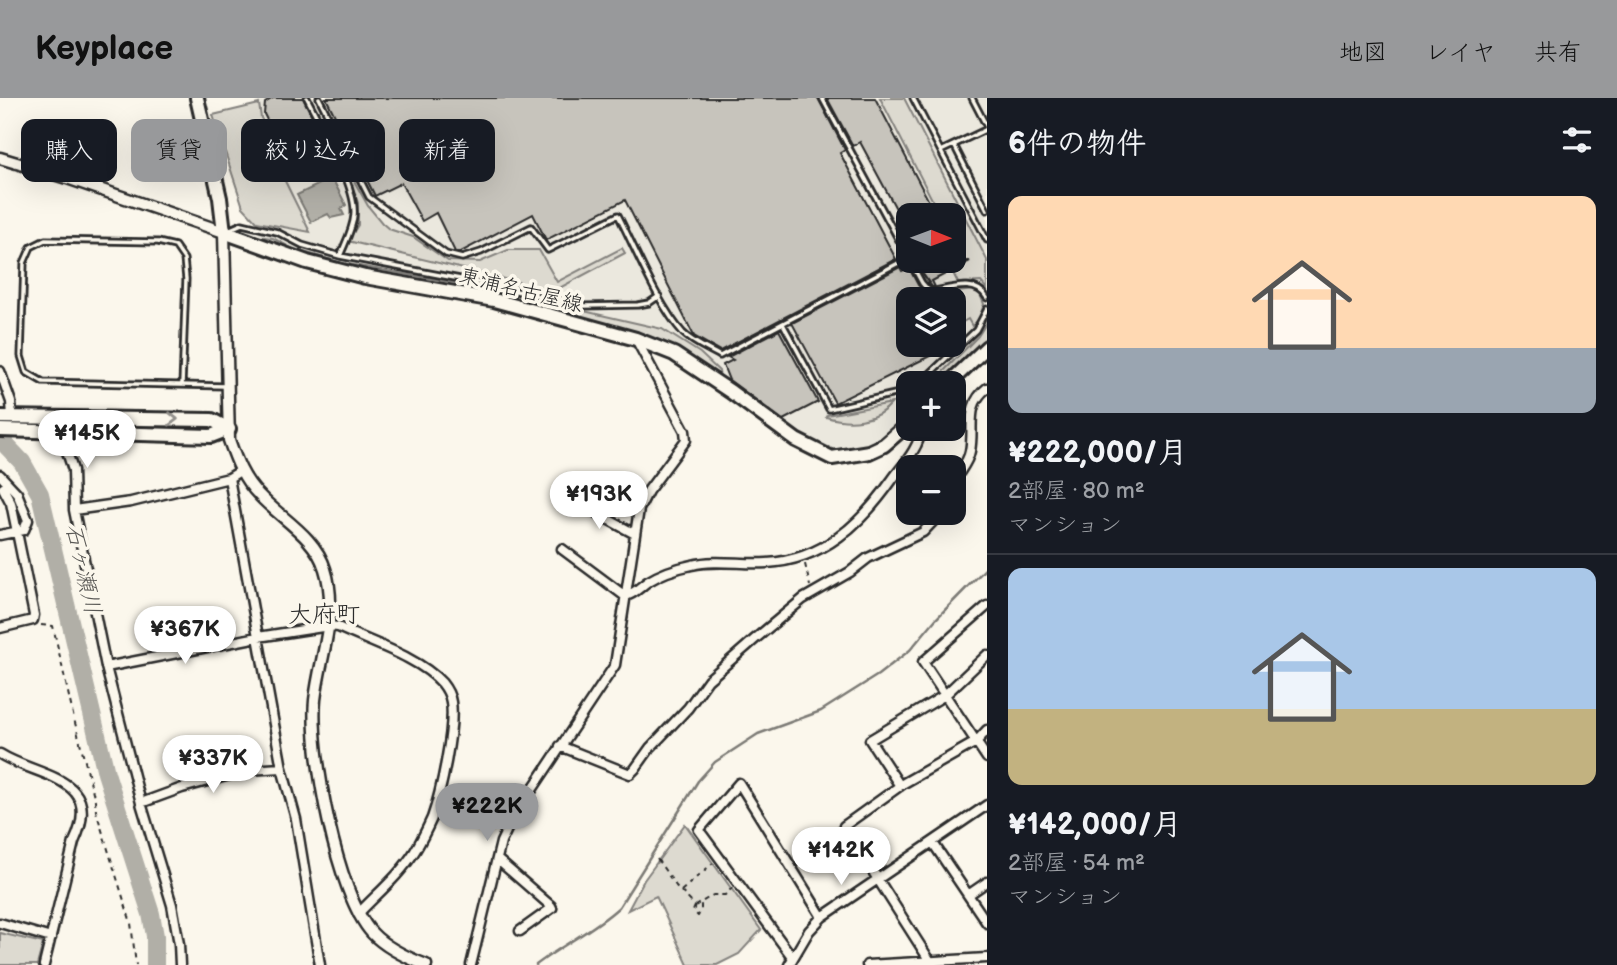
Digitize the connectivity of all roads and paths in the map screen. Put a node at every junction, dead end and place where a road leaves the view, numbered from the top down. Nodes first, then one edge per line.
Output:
1 (197, 98) edge
2 (307, 98) edge
3 (319, 98) edge
4 (822, 98) edge
5 (913, 98) edge
6 (972, 98) edge
7 (329, 118) joint
8 (318, 119) edge
9 (987, 128) edge
10 (954, 145) junction
11 (941, 151) junction
12 (0, 158) edge
13 (346, 182) edge
14 (987, 210) edge
15 (987, 225) edge
16 (981, 228) junction
17 (224, 232) junction
18 (896, 235) edge
19 (987, 240) edge
20 (340, 256) junction
21 (896, 266) edge
22 (917, 273) edge
23 (659, 296) junction
24 (987, 298) edge
25 (987, 310) edge
26 (783, 324) junction
27 (636, 339) junction
28 (987, 347) edge
29 (0, 371) edge
30 (933, 371) edge
31 (962, 371) edge
32 (182, 385) junction
33 (227, 387) junction
34 (987, 388) edge
35 (896, 394) edge
36 (6, 417) edge
37 (229, 429) junction
38 (0, 430) edge
39 (65, 431) junction
40 (896, 434) edge
41 (918, 441) edge
42 (966, 464) edge
43 (240, 471) junction
44 (0, 475) edge
45 (229, 478) junction
46 (3, 488) dead end
47 (578, 503) dead end
48 (74, 510) junction
49 (930, 525) edge
50 (17, 532) junction
51 (635, 534) junction
52 (0, 535) edge
53 (562, 549) dead end
54 (803, 555) junction
55 (814, 593) junction
56 (625, 596) junction
57 (987, 606) edge
58 (33, 620) junction
59 (328, 626) junction
60 (0, 628) edge
61 (258, 637) junction
62 (987, 655) edge
63 (106, 667) junction
64 (945, 695) junction
65 (987, 730) edge
66 (976, 742) junction
67 (560, 746) junction
68 (0, 754) edge
69 (987, 758) edge
70 (282, 768) junction
71 (900, 786) junction
72 (141, 803) junction
73 (987, 805) edge
74 (933, 843) junction
75 (719, 858) junction
76 (657, 859) dead end
77 (498, 860) junction
78 (876, 880) junction
79 (987, 882) edge
80 (737, 883) junction
81 (681, 891) junction
82 (968, 895) junction
83 (700, 903) junction
84 (695, 906) junction
85 (358, 915) junction
86 (822, 917) junction
87 (0, 923) edge
88 (987, 923) edge
89 (520, 931) dead end
90 (51, 938) junction
91 (987, 958) edge
92 (791, 961) edge
93 (930, 961) junction
94 (318, 964) edge
95 (44, 965) edge
96 (136, 965) edge
97 (180, 965) edge
98 (426, 965) edge
99 (471, 965) edge
100 (867, 965) edge

1 - 17 main road
2 - 8 lane
3 - 7 lane
4 - 18 lane
5 - 11 lane
6 - 9 lane
7 - 23 lane
9 - 10 lane
10 - 11 lane
10 - 14 lane
11 - 16 lane
12 - 17 street
13 - 20 lane
15 - 16 lane
16 - 19 lane
17 - 20 lane
17 - 27 main road, 東浦名古屋線
17 - 33 street
20 - 23 lane
21 - 26 lane
22 - 24 lane
23 - 26 lane
25 - 30 lane
26 - 35 lane
27 - 40 main road, 東浦名古屋線
27 - 51 street
28 - 31 main road
29 - 36 street
32 - 32 lane
32 - 33 lane
33 - 37 street
34 - 42 street
36 -> 37 main road
37 - 39 main road
37 - 43 street
38 - 39 main road
39 - 48 street
41 - 54 street
43 - 45 street
43 - 59 street
44 - 50 street
45 - 48 street
45 - 61 street
46 - 50 street
47 - 51 street
48 - 63 street
49 - 55 street
50 - 52 street
50 - 58 street
51 - 56 street
53 - 56 street
54 - 55 path
54 - 56 street
55 - 67 street
56 - 67 street
57 - 64 street
58 - 60 street
58 - 96 path
59 - 61 street
59 - 85 street
59 - 85 street
61 - 63 street
61 - 70 street
62 - 64 street
63 - 72 street
64 - 66 street
64 - 71 street
65 - 66 street
66 - 69 street
66 - 71 street
67 - 77 street
68 - 90 street
70 - 72 street
70 - 94 street
71 - 78 street
72 - 97 street
73 - 74 street
74 - 78 street
74 - 82 street
75 - 80 street
75 - 81 path
75 - 86 street
76 - 81 path
77 - 89 street
77 - 99 street
78 - 86 street
78 - 93 street
79 - 82 street
80 - 83 path
80 - 92 street
81 - 84 path
82 - 88 street
83 - 84 path
83 - 84 path
85 - 98 street
86 - 92 street
87 - 90 street
90 - 95 street
91 - 93 street
93 - 100 street

